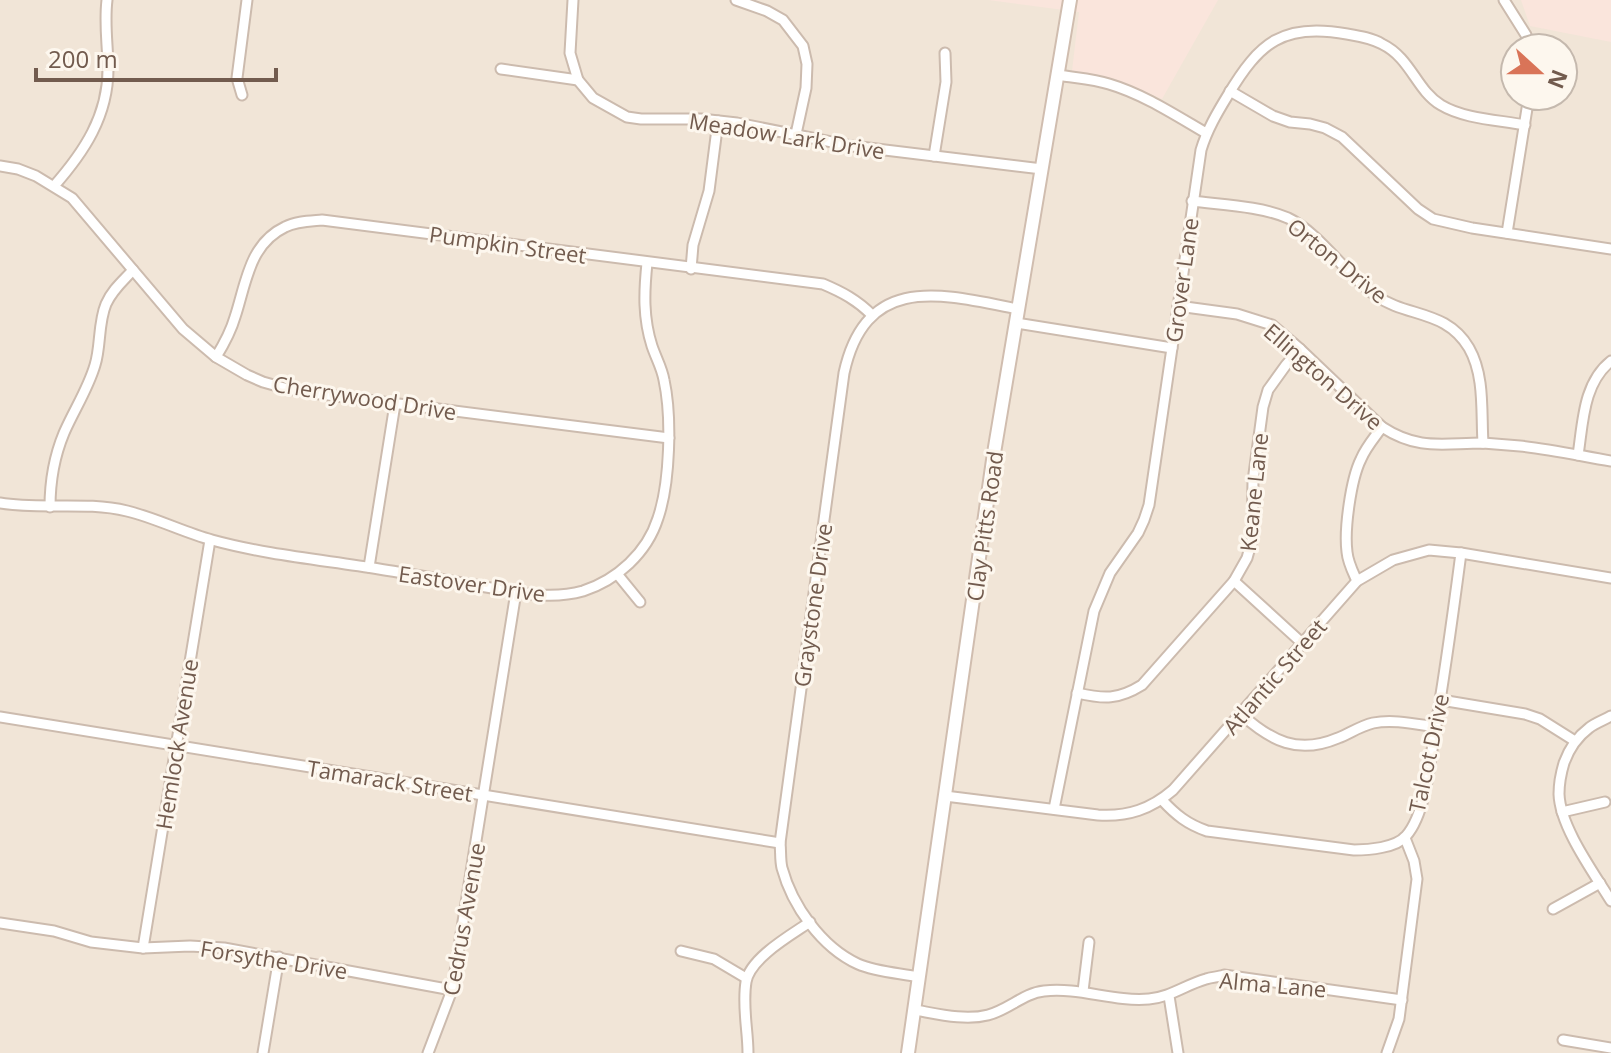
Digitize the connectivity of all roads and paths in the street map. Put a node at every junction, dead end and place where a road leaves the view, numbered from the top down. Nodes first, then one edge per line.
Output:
1 (107, 0) edge
2 (247, 0) edge
3 (573, 0) edge
4 (736, 0) edge
5 (1070, 0) edge
6 (1504, 0) edge
7 (1524, 32) edge
8 (945, 53) dead end
9 (501, 69) dead end
10 (1058, 75) junction
11 (578, 80) junction
12 (1230, 91) junction
13 (242, 95) dead end
14 (1527, 112) edge
15 (718, 121) junction
16 (1525, 125) junction
17 (1206, 133) junction
18 (796, 134) junction
19 (934, 156) junction
20 (0, 166) edge
21 (1042, 169) junction
22 (54, 186) junction
23 (1192, 201) junction
24 (1507, 233) junction
25 (1611, 249) edge
26 (647, 263) junction
27 (691, 269) junction
28 (133, 270) junction
29 (1178, 306) junction
30 (1018, 309) junction
31 (872, 315) junction
32 (1016, 323) junction
33 (1172, 348) junction
34 (1300, 349) junction
35 (216, 357) junction
36 (1611, 361) edge
37 (395, 404) junction
38 (1382, 427) junction
39 (669, 438) junction
40 (1483, 443) junction
41 (1578, 455) junction
42 (1611, 461) edge
43 (0, 503) edge
44 (50, 507) junction
45 (210, 540) junction
46 (1461, 553) junction
47 (369, 567) junction
48 (618, 575) junction
49 (1611, 578) edge
50 (1234, 581) junction
51 (1357, 581) junction
52 (516, 592) junction
53 (640, 602) dead end
54 (1302, 643) junction
55 (1077, 693) junction
56 (1441, 700) junction
57 (1241, 714) junction
58 (1611, 716) edge
59 (0, 717) edge
60 (1436, 727) junction
61 (1575, 741) junction
62 (176, 745) junction
63 (484, 795) junction
64 (945, 796) junction
65 (1162, 800) junction
66 (1605, 802) dead end
67 (1054, 809) junction
68 (1562, 812) junction
69 (1405, 838) junction
70 (780, 843) junction
71 (1600, 883) junction
72 (1611, 901) edge
73 (1553, 909) dead end
74 (810, 922) junction
75 (0, 923) edge
76 (1089, 942) dead end
77 (143, 948) junction
78 (681, 951) dead end
79 (279, 957) junction
80 (919, 977) junction
81 (746, 978) junction
82 (452, 990) junction
83 (1083, 991) junction
84 (1169, 996) junction
85 (1402, 1000) junction
86 (915, 1010) junction
87 (1563, 1040) dead end
88 (1611, 1048) edge
89 (263, 1053) edge
90 (428, 1053) edge
91 (748, 1053) edge
92 (908, 1053) edge
93 (1178, 1053) edge
94 (1387, 1053) edge

1 - 22 street
2 - 13 street
3 - 11 street
4 - 18 street
5 - 10 street, Clay Pitts Road
6 - 7 street
8 - 19 street
9 - 11 street
10 - 17 street
10 - 21 street, Clay Pitts Road
11 - 15 street, Meadow Lark Drive
12 - 16 street, Grover Lane
12 - 17 street, Grover Lane
12 - 24 street
14 - 16 street
15 - 18 street, Meadow Lark Drive
15 - 27 street
16 - 24 street
17 - 23 street, Grover Lane
18 - 19 street, Meadow Lark Drive
19 - 21 street, Meadow Lark Drive
20 - 22 street, Cherrywood Drive
21 - 30 street, Clay Pitts Road
22 - 28 street, Cherrywood Drive
23 - 29 street, Grover Lane
23 - 40 street, Orton Drive
24 - 25 street
26 - 27 street, Pumpkin Street
26 - 35 street, Pumpkin Street
26 - 39 street, Eastover Drive
27 - 31 street, Pumpkin Street
28 - 35 street, Cherrywood Drive
28 - 44 street
29 - 33 street, Grover Lane
29 - 34 street, Ellington Drive
30 - 31 street
30 - 32 street, Clay Pitts Road
31 - 70 street, Graystone Drive
32 - 33 street
32 - 64 street, Clay Pitts Road
33 - 55 street, Grover Lane
34 - 38 street, Ellington Drive
34 - 50 street, Keane Lane
35 - 37 street, Cherrywood Drive
36 - 41 street
37 - 39 street, Cherrywood Drive
37 - 47 street
38 - 40 street, Ellington Drive
38 - 51 street
39 - 48 street, Eastover Drive
40 - 41 street, Ellington Drive
41 - 42 street, Ellington Drive
43 - 44 street, Eastover Drive
44 - 45 street, Eastover Drive
45 - 47 street, Eastover Drive
45 - 62 street, Hemlock Avenue
46 - 49 street, Atlantic Street
46 - 51 street, Atlantic Street
46 - 56 street, Talcot Drive
47 - 52 street, Eastover Drive
48 - 52 street, Eastover Drive
48 - 53 street
50 - 54 street
50 - 55 street, Keane Lane
51 - 54 street, Atlantic Street
52 - 63 street, Cedrus Avenue
54 - 57 street, Atlantic Street
55 - 67 street, Grover Lane
56 - 60 street, Talcot Drive
56 - 61 street
57 - 60 street
57 - 65 street, Atlantic Street
58 - 61 street
59 - 62 street, Tamarack Street
60 - 69 street, Talcot Drive
61 - 68 street
62 - 63 street, Tamarack Street
62 - 77 street, Hemlock Avenue
63 - 70 street, Tamarack Street
63 - 82 street, Cedrus Avenue
64 - 67 street, Atlantic Street
64 - 80 street, Clay Pitts Road
65 - 67 street, Atlantic Street
65 - 69 street, Talcot Drive
66 - 68 street
68 - 71 street
69 - 85 street
70 - 74 street, Graystone Drive
71 - 72 street
71 - 73 street
74 - 80 street, Graystone Drive
74 - 81 street
75 - 77 street, Forsythe Drive
76 - 83 street
77 - 79 street, Forsythe Drive
78 - 81 street
79 - 82 street, Forsythe Drive
79 - 89 street
80 - 86 street, Clay Pitts Road
81 - 91 street
82 - 90 street, Cedrus Avenue
83 - 84 street, Alma Lane
83 - 86 street, Alma Lane
84 - 85 street, Alma Lane
84 - 93 street
85 - 94 street
86 - 92 street, Clay Pitts Road
87 - 88 street

